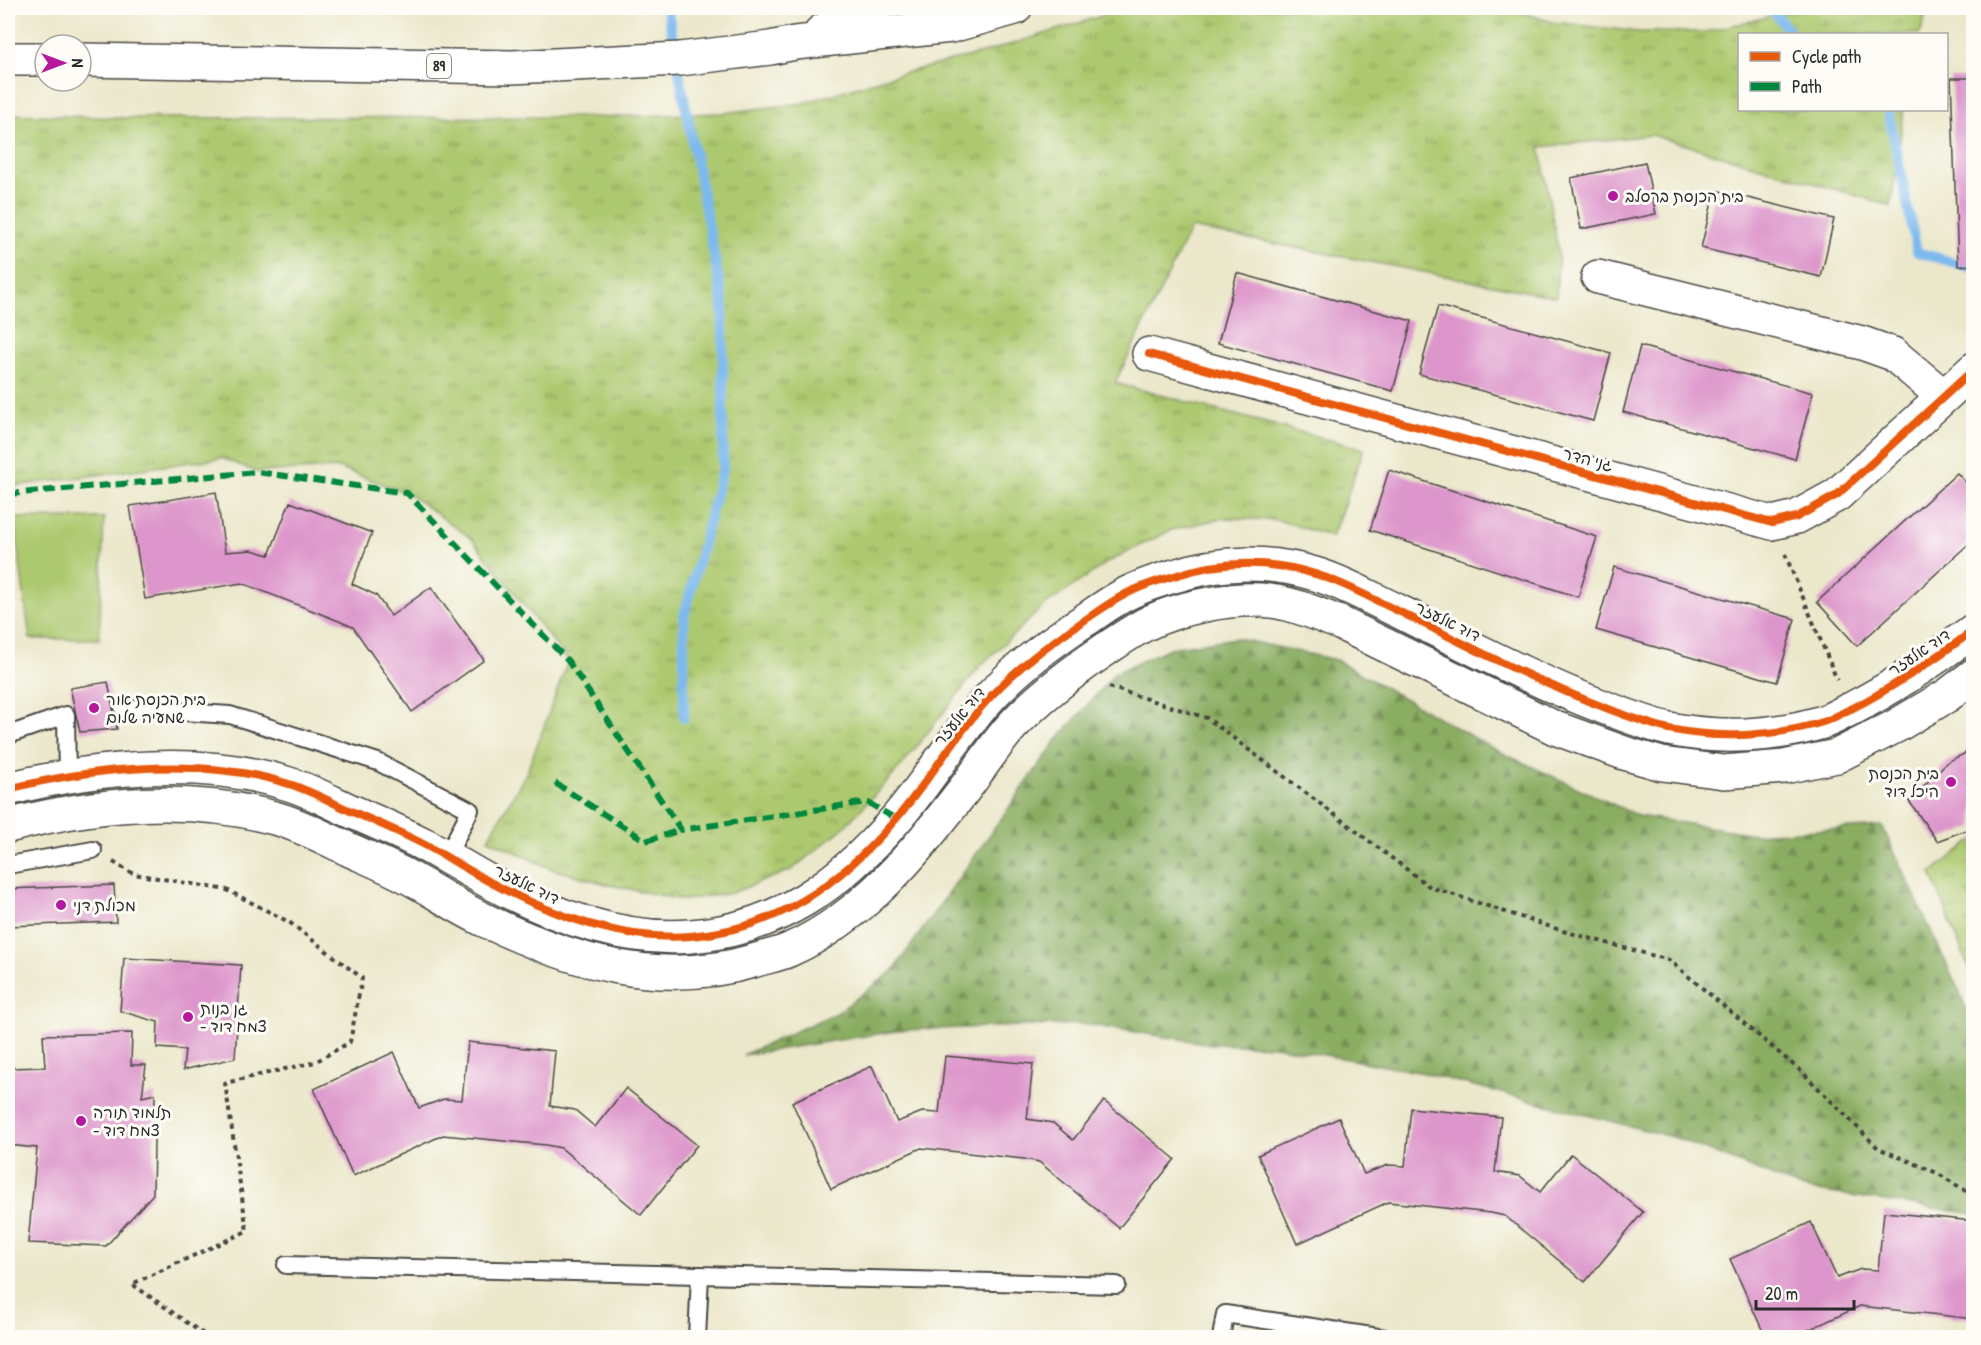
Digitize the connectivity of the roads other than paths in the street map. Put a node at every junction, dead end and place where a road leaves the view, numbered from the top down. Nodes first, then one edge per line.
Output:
1 (875, 8) edge
2 (1016, 8) edge
3 (795, 43) junction
4 (8, 59) edge
5 (33, 59) edge
6 (93, 60) edge
7 (1598, 277) dead end
8 (1149, 354) dead end
9 (1974, 369) edge
10 (1943, 396) junction
11 (1974, 630) edge
12 (1974, 675) edge
13 (123, 708) dead end
14 (8, 735) edge
15 (67, 777) junction
16 (8, 789) edge
17 (8, 826) edge
18 (93, 850) dead end
19 (447, 857) junction
20 (8, 865) edge
21 (286, 1265) dead end
22 (700, 1275) junction
23 (1118, 1285) dead end
24 (697, 1338) edge
25 (1221, 1338) edge
26 (1385, 1338) edge

1 - 3 main road, 89
2 - 3 main road, 89
3 - 6 main road, 89
4 - 5 main road
7 - 10 main road
8 - 10 main road, גני הדר
9 - 10 main road
11 - 19 main road, דוד אלעזר
12 - 17 main road
13 - 19 lane
14 - 15 lane
15 - 16 main road, דוד אלעזר
15 - 19 main road, דוד אלעזר
18 - 20 lane
21 - 22 lane
22 - 23 lane
22 - 24 lane
25 - 26 lane

